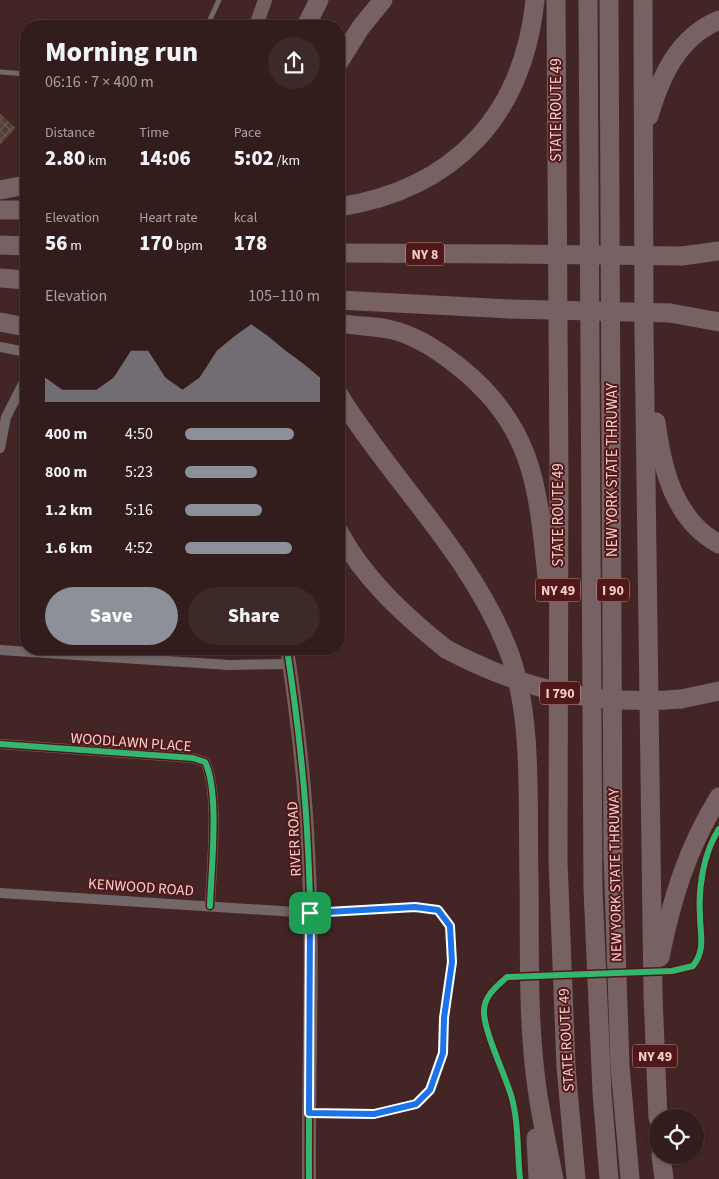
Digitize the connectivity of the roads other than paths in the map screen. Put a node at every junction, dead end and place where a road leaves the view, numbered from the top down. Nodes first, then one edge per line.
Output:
1 (219, 0) edge
2 (265, 0) edge
3 (319, 0) edge
4 (332, 0) edge
5 (383, 0) edge
6 (535, 0) edge
7 (556, 0) edge
8 (588, 0) edge
9 (609, 0) edge
10 (643, 0) edge
11 (210, 20) edge
12 (258, 20) edge
13 (309, 20) edge
14 (322, 20) edge
15 (719, 20) edge
16 (345, 52) edge
17 (0, 72) edge
18 (20, 74) edge
19 (643, 134) junction
20 (20, 186) edge
21 (0, 190) edge
22 (345, 206) edge
23 (0, 210) edge
24 (20, 210) edge
25 (0, 245) edge
26 (20, 246) edge
27 (719, 251) edge
28 (345, 253) edge
29 (682, 256) junction
30 (719, 257) edge
31 (0, 278) edge
32 (20, 280) edge
33 (345, 300) edge
34 (719, 310) edge
35 (670, 313) junction
36 (0, 322) edge
37 (719, 322) edge
38 (345, 324) edge
39 (20, 326) edge
40 (644, 332) junction
41 (0, 347) edge
42 (20, 351) edge
43 (20, 390) edge
44 (345, 405) edge
45 (0, 448) edge
46 (345, 541) edge
47 (719, 544) edge
48 (0, 650) edge
49 (20, 651) edge
50 (141, 655) edge
51 (288, 655) edge
52 (289, 664) junction
53 (558, 667) junction
54 (719, 690) edge
55 (0, 744) edge
56 (719, 797) edge
57 (0, 893) edge
58 (210, 906) junction
59 (310, 913) junction
60 (652, 995) junction
61 (537, 1086) junction
62 (658, 1109) edge
63 (309, 1113) junction
64 (663, 1164) edge
65 (309, 1179) edge
66 (538, 1179) edge
67 (554, 1179) edge
68 (576, 1179) edge
69 (610, 1179) edge
70 (630, 1179) edge
71 (664, 1179) edge

1 - 11 lane
2 - 12 main road
3 - 13 highway
4 - 14 highway
5 - 16 highway
6 - 22 highway
7 - 53 highway, STATE ROUTE 49 / NY 49
8 - 69 highway, NEW YORK STATE THRUWAY / I 90
9 - 70 highway, NEW YORK STATE THRUWAY / I 90
10 - 19 highway, NY 49
15 - 19 highway
17 - 18 lane
19 - 40 highway, NY 49
20 - 21 highway
23 - 24 highway
25 - 26 highway
27 - 29 highway
28 - 29 highway, NY 8, bridge
29 - 30 highway, NY 8
31 - 32 highway
33 - 35 highway, bridge
34 - 35 highway
35 - 37 highway
36 - 39 highway
38 - 53 highway
40 - 47 highway
40 - 60 highway, NY 49
41 - 42 street
43 - 45 street
44 - 61 highway
46 - 54 highway, I 790, bridge
48 - 49 street
50 - 52 street
51 - 52 main road, RIVER ROAD
52 - 59 main road, RIVER ROAD
53 - 68 highway, STATE ROUTE 49 / NY 49
55 - 58 street, WOODLAWN PLACE
56 - 60 highway
57 - 58 street, KENWOOD ROAD
58 - 59 street, KENWOOD ROAD
59 - 63 main road, RIVER ROAD
59 - 63 lane
60 - 62 highway, NY 49
61 - 66 highway
61 - 67 highway
63 - 65 main road, RIVER ROAD
64 - 71 highway

